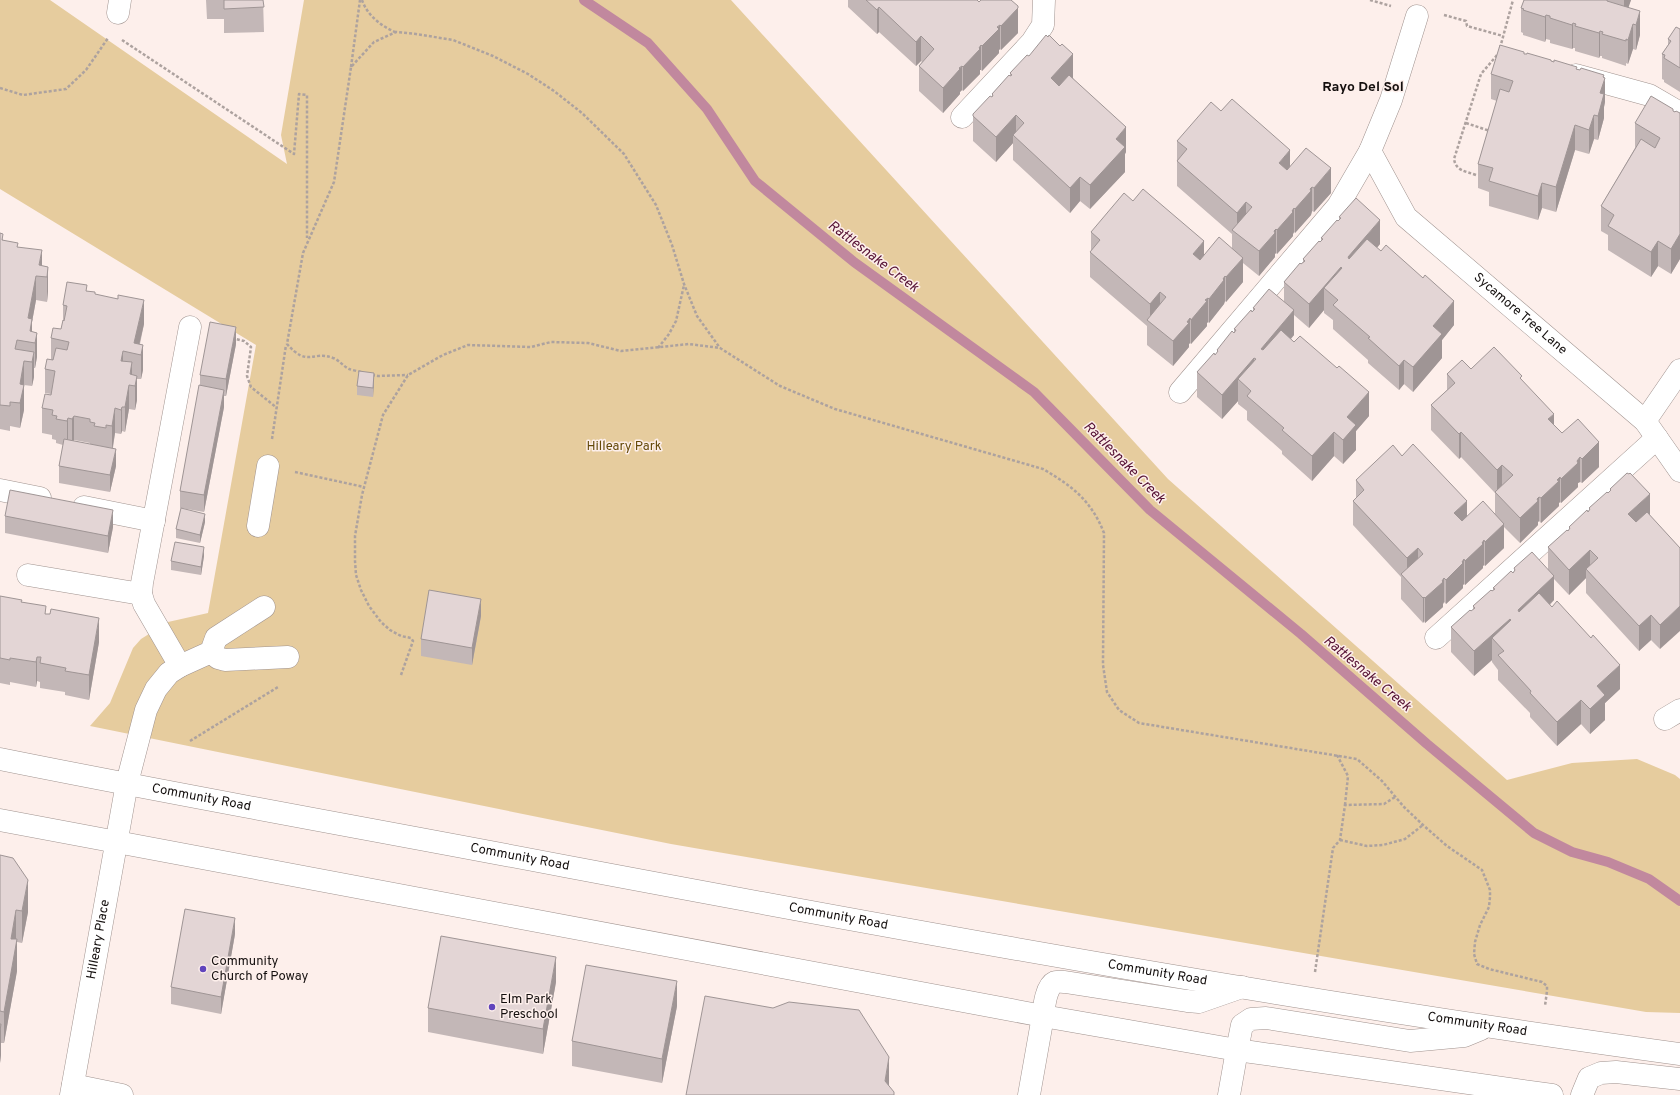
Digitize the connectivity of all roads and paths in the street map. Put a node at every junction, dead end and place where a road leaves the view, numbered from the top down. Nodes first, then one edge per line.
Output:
1 (361, 0) edge
2 (1044, 0) edge
3 (1513, 0) edge
4 (119, 6) edge
5 (1417, 16) dead end
6 (1468, 26) dead end
7 (396, 32) junction
8 (111, 33) junction
9 (1503, 36) junction
10 (351, 67) junction
11 (1558, 70) edge
12 (0, 88) edge
13 (1680, 113) edge
14 (962, 117) dead end
15 (1466, 123) junction
16 (1490, 131) edge
17 (1370, 151) junction
18 (1476, 175) dead end
19 (307, 241) junction
20 (684, 284) junction
21 (190, 327) joint
22 (286, 344) junction
23 (658, 348) junction
24 (720, 348) junction
25 (1680, 370) edge
26 (363, 372) edge
27 (370, 374) edge
28 (408, 375) junction
29 (1180, 392) dead end
30 (277, 408) dead end
31 (1651, 430) junction
32 (268, 466) junction
33 (1680, 471) edge
34 (364, 487) junction
35 (0, 490) edge
36 (154, 520) junction
37 (258, 526) dead end
38 (28, 575) dead end
39 (141, 594) junction
40 (264, 607) dead end
41 (1436, 638) dead end
42 (210, 652) junction
43 (288, 657) dead end
44 (180, 666) junction
45 (401, 675) dead end
46 (284, 683) dead end
47 (190, 742) dead end
48 (1337, 755) junction
49 (0, 759) edge
50 (127, 784) junction
51 (1395, 797) junction
52 (1345, 805) junction
53 (0, 820) edge
54 (1423, 825) junction
55 (1340, 840) junction
56 (116, 842) junction
57 (1317, 958) dead end
58 (1243, 987) junction
59 (1043, 1016) junction
60 (1486, 1027) junction
61 (1540, 1035) junction
62 (1237, 1050) junction
63 (1680, 1054) edge
64 (1680, 1080) edge
65 (72, 1090) edge
66 (122, 1095) edge
67 (1029, 1095) edge
68 (1229, 1095) edge
69 (1552, 1095) edge
70 (1582, 1095) edge

1 - 7 path
1 - 10 path
2 - 14 main road
3 - 9 path
4 - 8 path
5 - 17 main road
6 - 9 path
7 - 10 path
7 - 20 path
8 - 12 path
8 - 19 path
9 - 15 path
10 - 19 path
11 - 13 main road
15 - 16 path
15 - 18 path
17 - 29 main road
17 - 31 main road, Sycamore Tree Lane
19 - 22 path
20 - 23 path
20 - 24 path
21 - 30 path
21 - 36 main road
22 - 26 path
22 - 32 path
23 - 24 path
23 - 28 path
24 - 48 path
25 - 31 main road
27 - 28 path
28 - 34 path
31 - 33 main road, Sycamore Tree Lane
31 - 41 main road
32 - 34 path
32 - 37 main road
34 - 45 path
35 - 36 main road
36 - 39 main road
38 - 39 main road
39 - 44 main road
40 - 42 main road
42 - 43 main road
42 - 44 main road, Hilleary Place
44 - 50 main road, Hilleary Place
46 - 47 path
48 - 51 path
48 - 52 path
49 - 50 main road, Community Road
50 - 56 main road, Hilleary Place
50 - 58 main road, Community Road
51 - 52 path
51 - 54 path
52 - 55 path
53 - 56 main road
54 - 55 path
54 - 61 path
55 - 57 path
56 - 59 main road
56 - 65 main road, Hilleary Place
58 - 59 main road
58 - 60 main road, Community Road
59 - 62 main road
59 - 67 main road
60 - 61 main road, Community Road
60 - 62 main road
61 - 63 main road, Community Road
62 - 68 main road
62 - 69 main road
64 - 70 main road
65 - 66 main road

